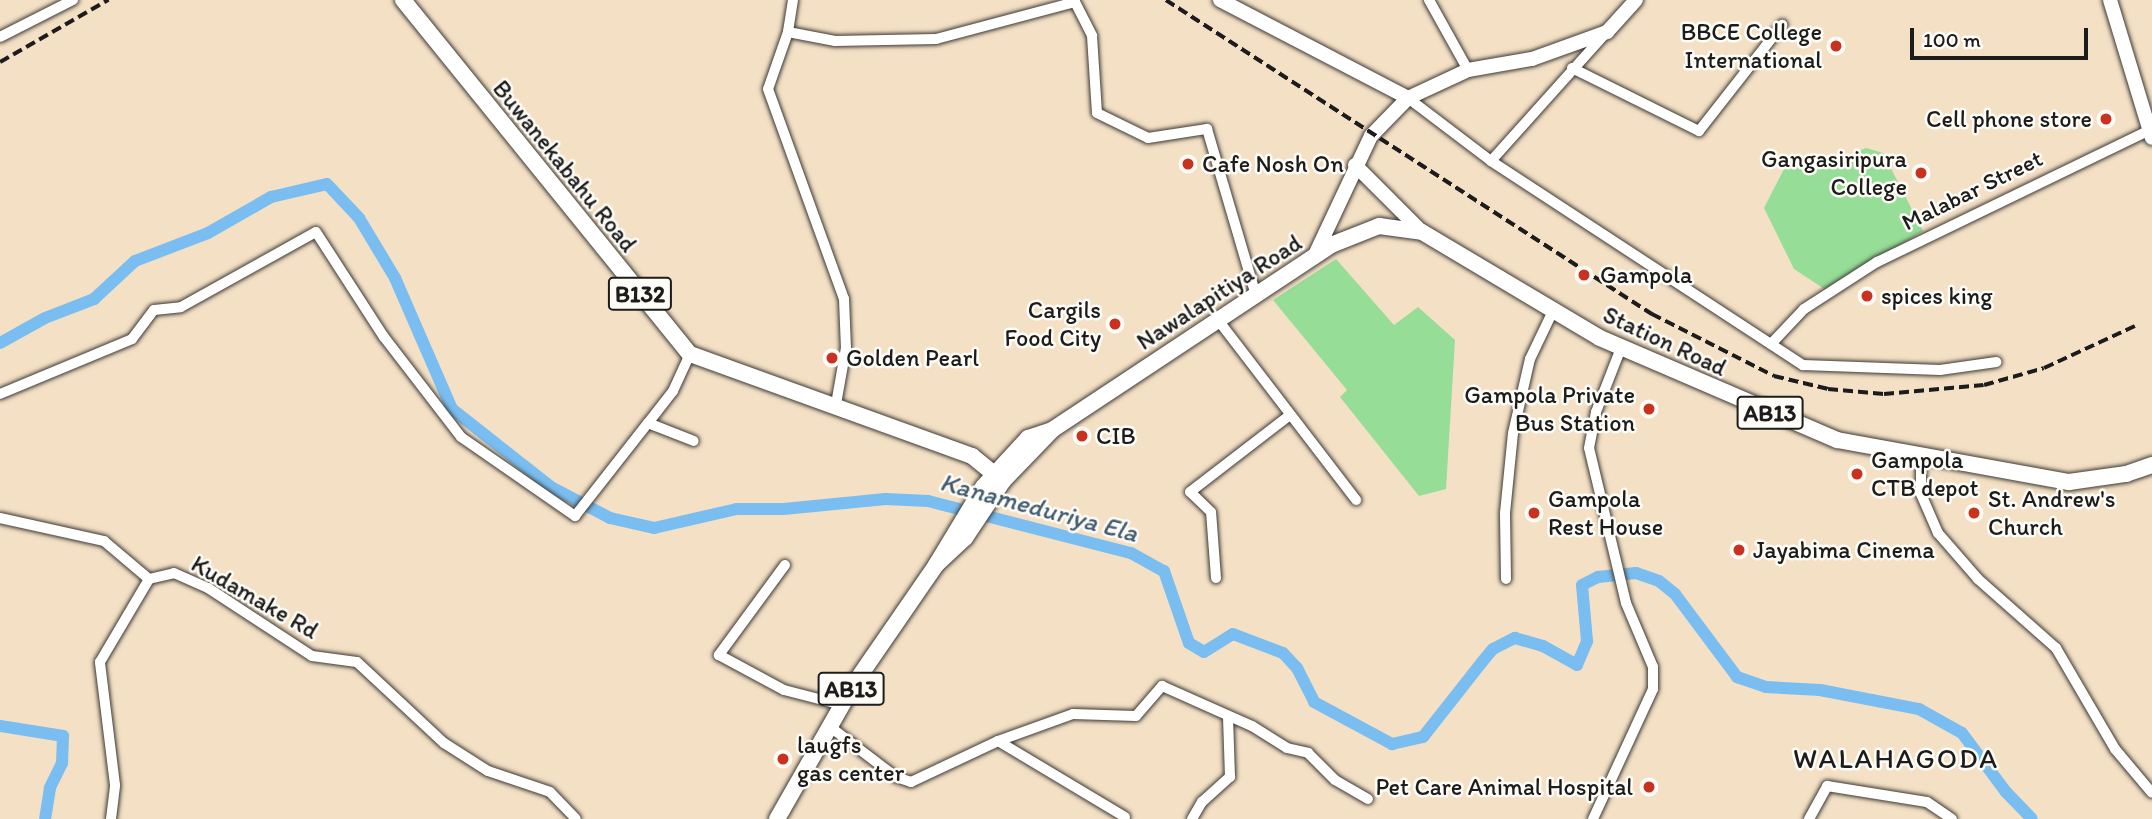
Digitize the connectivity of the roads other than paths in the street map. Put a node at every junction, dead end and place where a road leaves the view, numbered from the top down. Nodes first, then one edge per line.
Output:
1 (73, 0) edge
2 (403, 0) edge
3 (793, 0) edge
4 (1220, 0) edge
5 (1429, 0) edge
6 (1636, 0) edge
7 (2110, 0) edge
8 (1782, 25) dead end
9 (788, 32) junction
10 (1607, 32) junction
11 (0, 37) edge
12 (1572, 68) junction
13 (1468, 70) junction
14 (1408, 98) junction
15 (2151, 133) edge
16 (1491, 161) junction
17 (1355, 165) junction
18 (1422, 232) junction
19 (1314, 257) junction
20 (1256, 295) junction
21 (1553, 311) junction
22 (1219, 320) junction
23 (1771, 344) junction
24 (1621, 348) junction
25 (690, 354) junction
26 (1996, 362) dead end
27 (0, 394) edge
28 (836, 404) junction
29 (1290, 415) junction
30 (648, 423) junction
31 (695, 441) dead end
32 (1922, 459) junction
33 (2152, 465) edge
34 (998, 478) junction
35 (1356, 500) dead end
36 (0, 518) edge
37 (785, 565) dead end
38 (1216, 578) dead end
39 (149, 579) junction
40 (1506, 579) dead end
41 (842, 705) junction
42 (1228, 718) junction
43 (829, 726) junction
44 (999, 741) junction
45 (2152, 793) edge
46 (1368, 799) dead end
47 (1125, 818) edge
48 (111, 819) edge
49 (576, 819) edge
50 (777, 819) edge
51 (1192, 819) edge
52 (1593, 819) edge
53 (1809, 819) edge
54 (1952, 819) edge

1 - 11 street
2 - 25 main road, Buwanekabahu Road / B132
3 - 9 street
4 - 14 main road
5 - 13 street
6 - 10 main road
7 - 15 main road
8 - 12 street
9 - 20 street
9 - 28 street
10 - 12 street
10 - 13 main road
12 - 16 street
13 - 14 main road
14 - 16 street
14 - 17 main road
15 - 23 street, Malabar Street
16 - 23 street
17 - 18 main road
17 - 19 main road
18 - 19 main road, Nawalapitiya Road / AB13
18 - 21 main road, Station Road / AB13
19 - 20 main road, Nawalapitiya Road / AB13
20 - 22 main road, Nawalapitiya Road / AB13
21 - 24 main road, Station Road / AB13
21 - 40 street
22 - 29 street
22 - 34 main road, Nawalapitiya Road / AB13
23 - 26 street
24 - 32 main road, Station Road / AB13
24 - 52 street
25 - 28 main road
25 - 30 street
27 - 30 street
28 - 34 main road
29 - 35 street
29 - 38 street
30 - 31 street
32 - 33 main road, Station Road / AB13
32 - 45 street
34 - 41 main road, Nawalapitiya Road / AB13
36 - 39 street
37 - 41 street
39 - 48 street
39 - 49 street, Kudamake Rd
41 - 43 main road, AB13
42 - 44 street
42 - 46 street
42 - 51 street
43 - 44 street
43 - 50 main road, AB13
44 - 47 street
53 - 54 street

